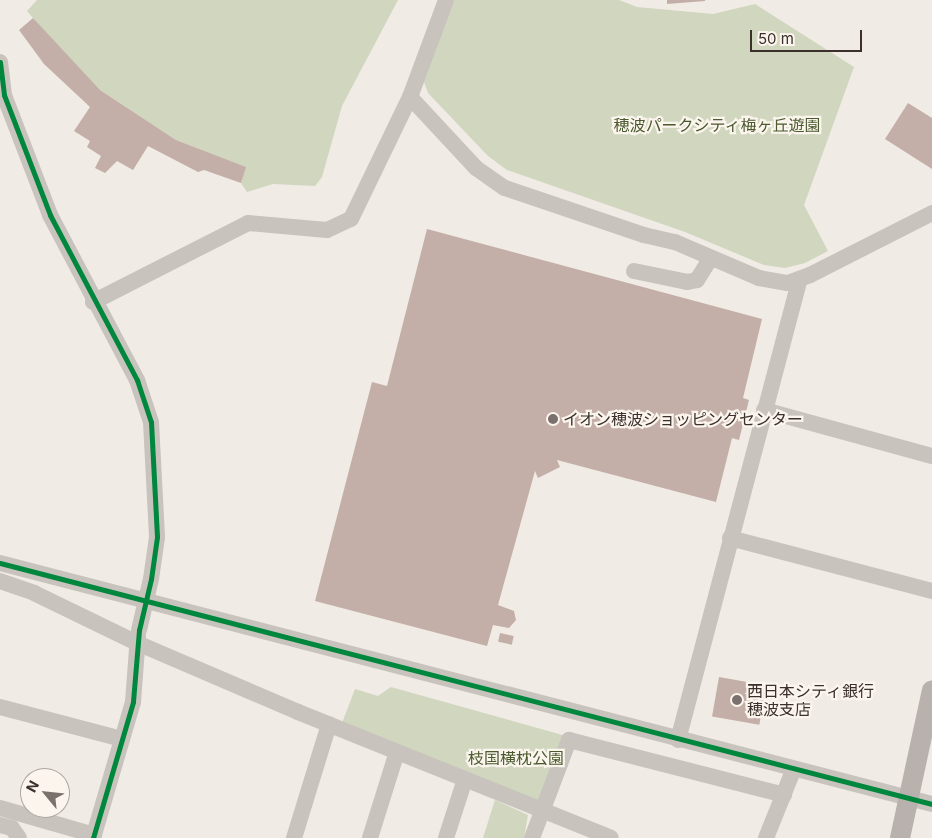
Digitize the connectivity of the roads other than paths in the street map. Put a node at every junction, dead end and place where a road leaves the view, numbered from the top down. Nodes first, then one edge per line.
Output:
1 (446, 0) edge
2 (0, 62) edge
3 (2, 96) edge
4 (410, 97) junction
5 (932, 213) edge
6 (711, 258) junction
7 (634, 270) dead end
8 (800, 279) junction
9 (94, 302) junction
10 (764, 410) junction
11 (932, 456) edge
12 (730, 538) junction
13 (0, 563) edge
14 (0, 581) edge
15 (932, 591) edge
16 (138, 637) junction
17 (932, 690) edge
18 (0, 707) edge
19 (329, 724) junction
20 (122, 739) junction
21 (678, 740) junction
22 (397, 752) junction
23 (794, 772) junction
24 (465, 779) junction
25 (784, 795) junction
26 (908, 799) junction
27 (932, 804) edge
28 (0, 808) edge
29 (543, 810) junction
30 (0, 825) edge
31 (93, 836) edge
32 (19, 838) edge
33 (294, 838) edge
34 (370, 838) edge
35 (446, 838) edge
36 (532, 838) edge
37 (610, 838) edge
38 (766, 838) edge
39 (900, 838) edge

1 - 4 street
2 - 3 street
3 - 9 street
4 - 6 street
4 - 9 street
5 - 8 street
6 - 7 street
6 - 8 street
8 - 10 street
9 - 16 street, bridge
10 - 11 street
10 - 12 street
12 - 15 street
12 - 21 street
13 - 21 street
14 - 16 street
16 - 19 street
16 - 20 street
17 - 26 main road
18 - 20 street
19 - 22 street
19 - 33 street
20 - 31 street
21 - 23 street
22 - 24 street
22 - 34 street
23 - 25 street
23 - 26 street
24 - 29 street
24 - 35 street
25 - 29 street
25 - 38 street
26 - 27 street
26 - 39 main road
28 - 31 street
29 - 36 street
29 - 37 street
30 - 32 street

